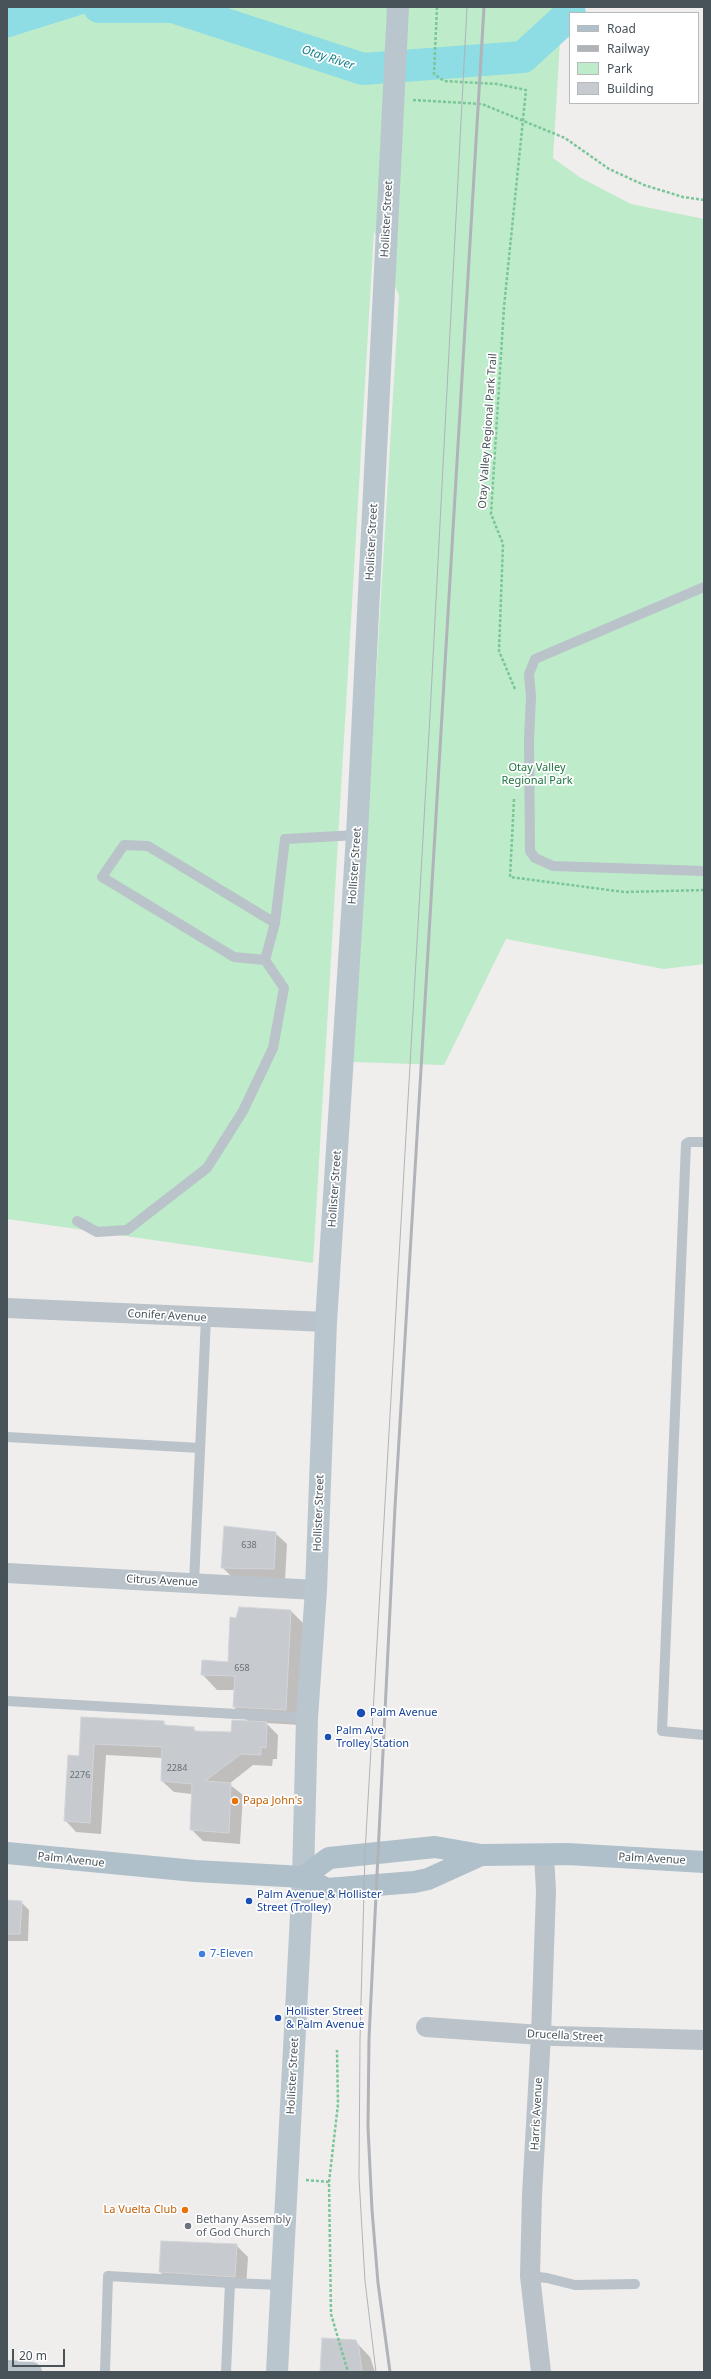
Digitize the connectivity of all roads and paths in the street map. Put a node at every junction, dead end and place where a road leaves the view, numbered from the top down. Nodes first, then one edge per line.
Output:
1 (398, 7) edge
2 (437, 7) edge
3 (393, 99) junction
4 (524, 121) junction
5 (704, 200) edge
6 (704, 587) edge
7 (517, 693) dead end
8 (515, 792) dead end
9 (357, 835) junction
10 (704, 870) edge
11 (704, 890) edge
12 (275, 923) junction
13 (265, 960) junction
14 (704, 1142) edge
15 (77, 1221) dead end
16 (7, 1308) edge
17 (206, 1318) junction
18 (326, 1322) junction
19 (7, 1437) edge
20 (200, 1448) junction
21 (7, 1573) edge
22 (194, 1583) junction
23 (316, 1590) junction
24 (7, 1702) edge
25 (307, 1718) junction
26 (704, 1735) edge
27 (7, 1854) edge
28 (481, 1855) junction
29 (544, 1855) junction
30 (704, 1862) edge
31 (303, 1877) junction
32 (426, 2027) dead end
33 (541, 2035) junction
34 (704, 2040) edge
35 (337, 2050) dead end
36 (287, 2178) junction
37 (329, 2182) junction
38 (530, 2276) junction
39 (230, 2283) junction
40 (635, 2284) dead end
41 (282, 2285) junction
42 (7, 2370) edge
43 (32, 2372) edge
44 (105, 2372) edge
45 (226, 2372) edge
46 (277, 2372) edge
47 (348, 2372) edge
48 (541, 2372) edge

1 - 3 main road, Hollister Street
2 - 4 path, Otay Valley Regional Park Trail
3 - 4 path
3 - 9 main road, Hollister Street
4 - 5 path
4 - 7 path, Otay Valley Regional Park Trail
6 - 10 lane
8 - 11 path
9 - 12 lane
9 - 18 main road, Hollister Street
12 - 13 lane
12 - 13 lane
13 - 15 lane
14 - 26 lane
16 - 17 street, Conifer Avenue
17 - 18 street, Conifer Avenue
17 - 20 lane
18 - 23 main road, Hollister Street
19 - 20 lane
20 - 22 lane
21 - 22 street, Citrus Avenue
22 - 23 street, Citrus Avenue
23 - 25 main road, Hollister Street
24 - 25 lane
25 - 31 main road, Hollister Street
27 - 31 main road, Palm Avenue
28 - 29 main road, Palm Avenue
28 - 31 main road, Palm Avenue
28 - 31 main road, Palm Avenue
29 - 30 main road, Palm Avenue
29 - 33 street, Harris Avenue
31 - 36 main road, Hollister Street
32 - 33 street, Drucella Street
33 - 34 street, Drucella Street
33 - 38 street, Harris Avenue
35 - 37 path
36 - 37 path
36 - 41 main road, Hollister Street
37 - 47 path
38 - 40 lane
38 - 48 street, Harris Avenue
39 - 41 lane
39 - 44 lane
39 - 45 lane
41 - 46 main road, Hollister Street
42 - 43 street

